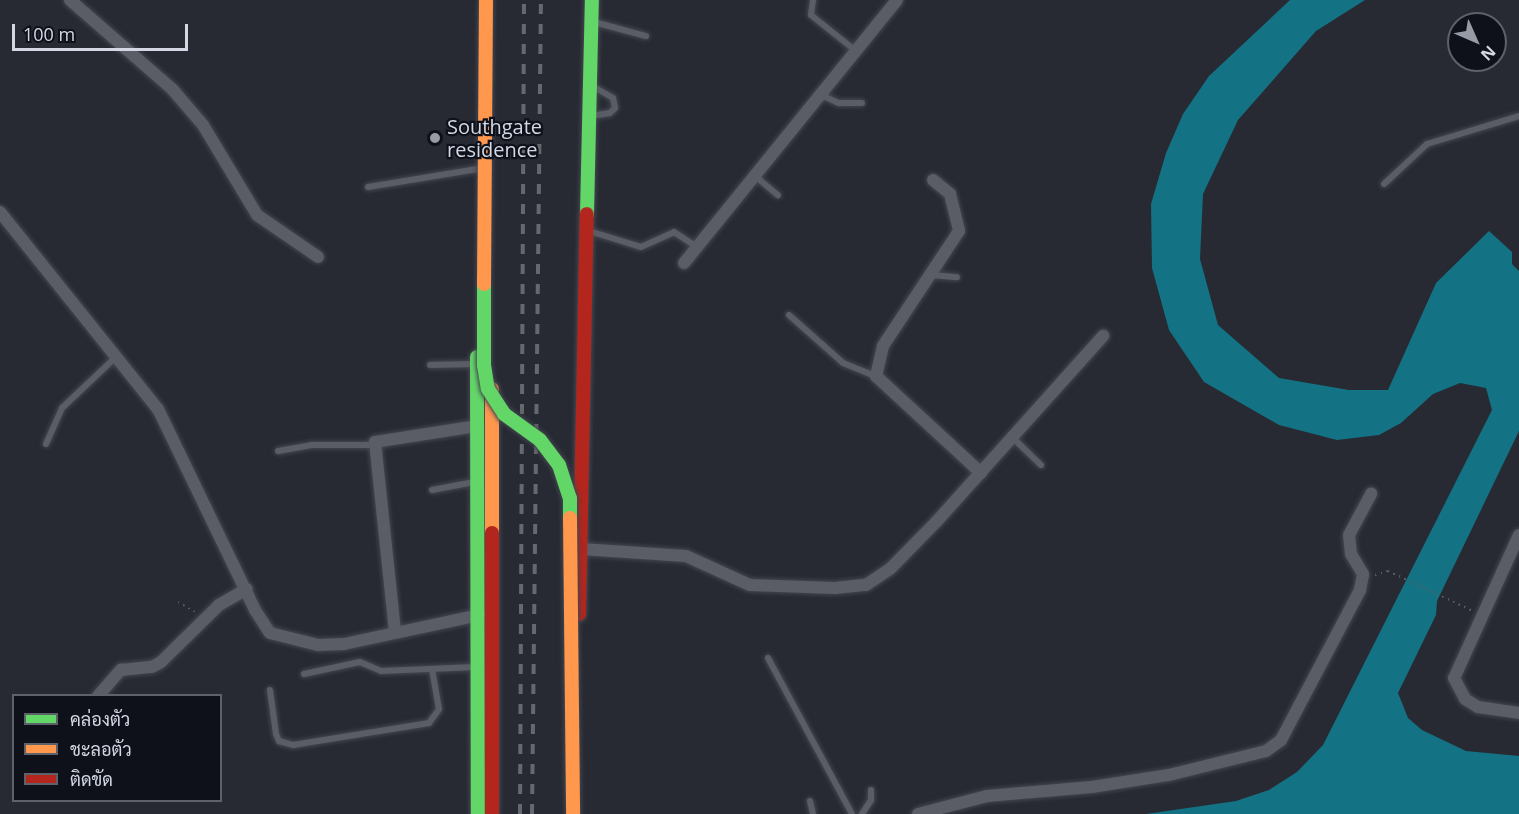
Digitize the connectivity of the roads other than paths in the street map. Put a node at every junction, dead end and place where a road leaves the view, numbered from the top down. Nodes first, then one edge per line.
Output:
1 (70, 0) edge
2 (478, 0) edge
3 (486, 0) edge
4 (492, 0) edge
5 (592, 0) edge
6 (813, 0) edge
7 (897, 0) edge
8 (592, 22) junction
9 (646, 36) dead end
10 (856, 52) junction
11 (592, 86) junction
12 (821, 94) junction
13 (862, 103) dead end
14 (591, 116) junction
15 (1519, 116) edge
16 (478, 170) junction
17 (755, 176) junction
18 (933, 180) dead end
19 (1384, 184) dead end
20 (368, 187) dead end
21 (778, 195) dead end
22 (0, 212) edge
23 (588, 231) junction
24 (697, 247) junction
25 (318, 257) dead end
26 (684, 263) dead end
27 (932, 275) junction
28 (957, 277) dead end
29 (789, 315) dead end
30 (1103, 336) dead end
31 (117, 356) junction
32 (477, 364) junction
33 (430, 365) dead end
34 (876, 376) junction
35 (477, 426) junction
36 (1013, 438) junction
37 (46, 444) dead end
38 (374, 445) junction
39 (278, 451) dead end
40 (1041, 465) dead end
41 (981, 473) junction
42 (478, 481) junction
43 (432, 490) dead end
44 (1371, 494) dead end
45 (1519, 535) edge
46 (581, 549) junction
47 (247, 589) junction
48 (479, 615) junction
49 (395, 632) junction
50 (768, 658) dead end
51 (485, 667) junction
52 (432, 671) junction
53 (304, 674) dead end
54 (270, 690) dead end
55 (100, 694) edge
56 (1519, 713) edge
57 (871, 790) dead end
58 (810, 801) dead end
59 (478, 814) edge
60 (492, 814) edge
61 (574, 814) edge
62 (813, 814) edge
63 (852, 814) edge
64 (862, 814) edge
65 (918, 814) edge

1 - 25 street
2 - 16 street
3 - 61 street, bridge
4 - 51 street
5 - 8 street
6 - 10 lane
7 - 10 street
8 - 9 lane
8 - 11 street
10 - 12 street
11 - 14 street
11 - 14 lane
12 - 13 lane
12 - 17 street
14 - 23 street
15 - 19 lane
16 - 20 lane
16 - 32 street
17 - 21 lane
17 - 24 street
18 - 27 street
22 - 31 street
23 - 24 lane
23 - 46 street
24 - 26 street
27 - 28 lane
27 - 34 street
29 - 34 lane
30 - 36 street
31 - 37 lane
31 - 47 street
32 - 33 lane
32 - 35 street
34 - 41 street
35 - 38 street
35 - 42 street
36 - 40 lane
36 - 41 street
38 - 39 lane
38 - 49 street
41 - 46 street
42 - 43 lane
42 - 48 street
44 - 65 street
45 - 56 street
46 - 61 street
47 - 49 street
47 - 55 street
48 - 49 street
48 - 51 street
50 - 63 lane
51 - 52 lane
51 - 59 street
51 - 60 street
52 - 53 lane
52 - 54 lane
57 - 64 lane
58 - 62 lane

